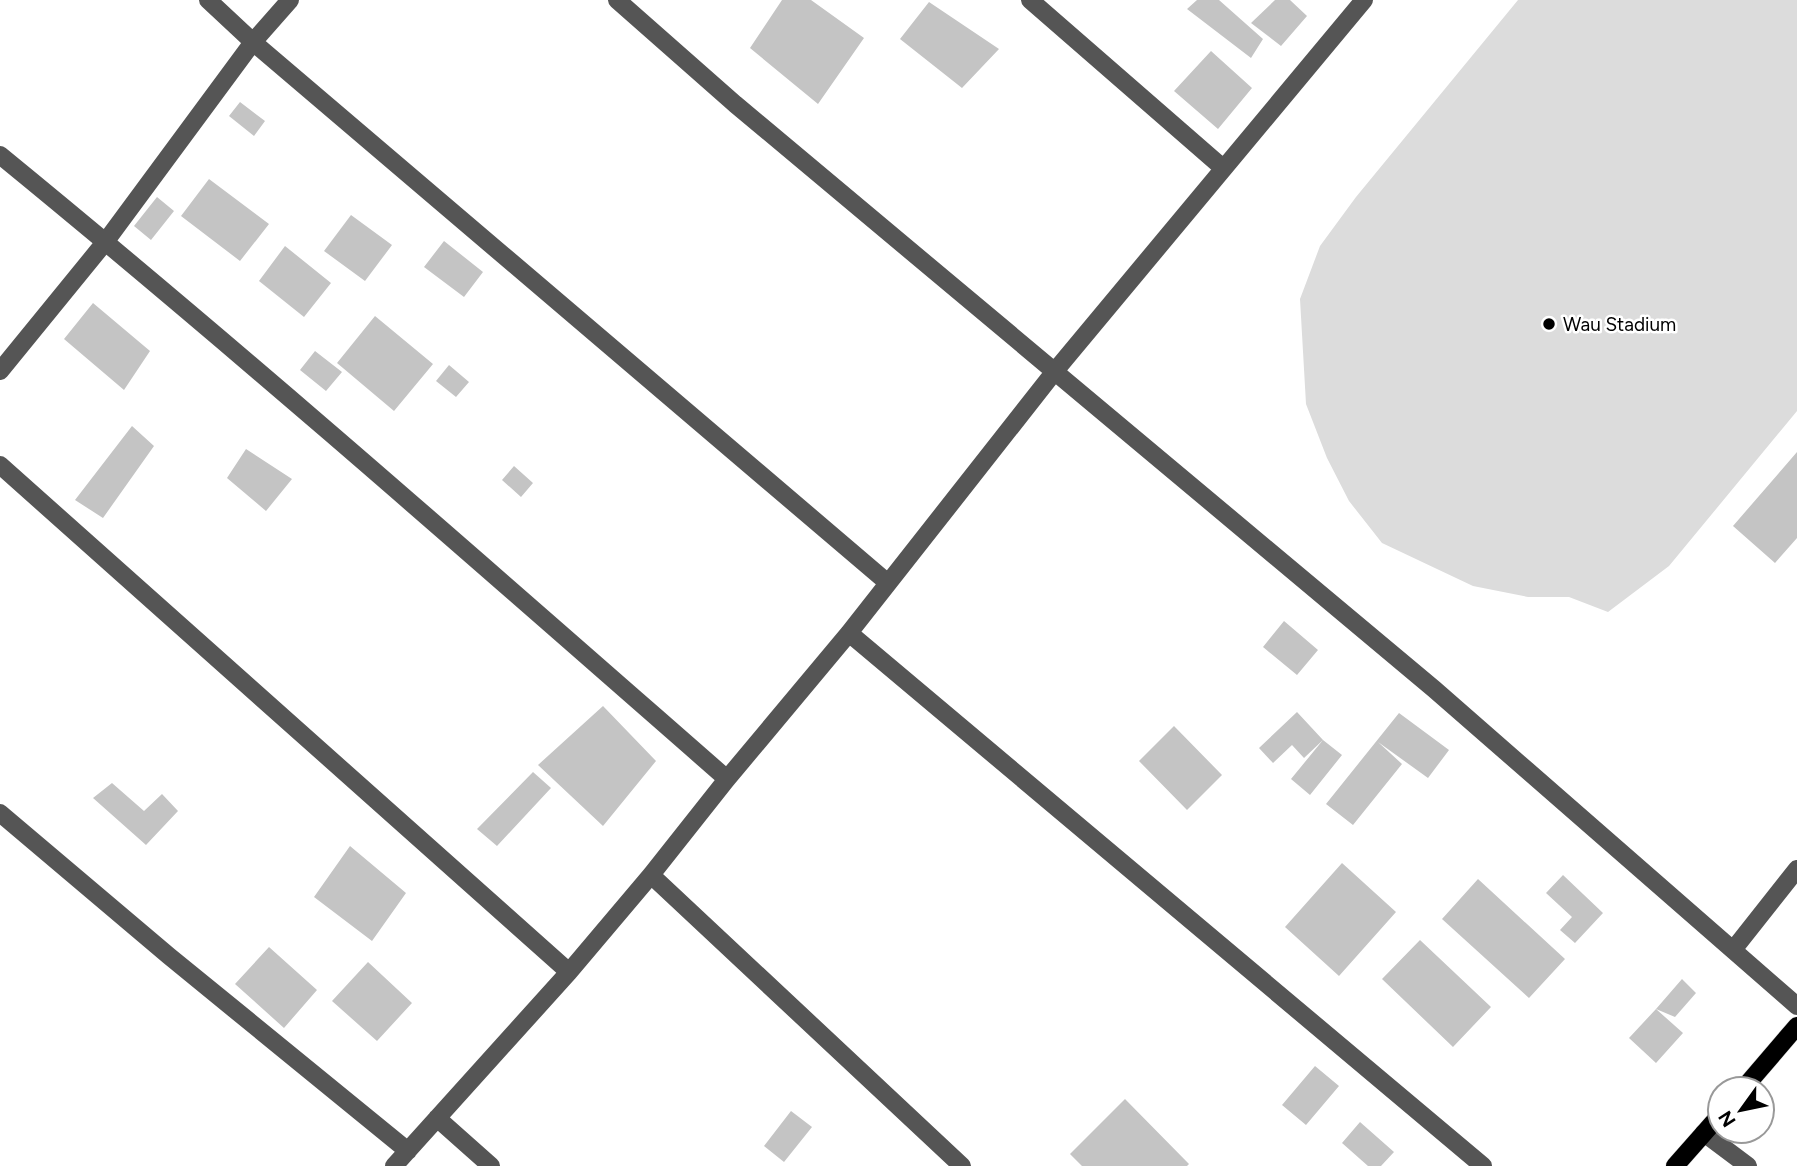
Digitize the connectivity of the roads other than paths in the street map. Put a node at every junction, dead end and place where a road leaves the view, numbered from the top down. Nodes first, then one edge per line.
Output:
1 (208, 0) edge
2 (290, 0) edge
3 (617, 0) edge
4 (1030, 0) edge
5 (1364, 0) edge
6 (253, 42) junction
7 (0, 155) edge
8 (1223, 168) junction
9 (106, 241) junction
10 (0, 371) edge
11 (1055, 371) junction
12 (0, 466) edge
13 (888, 583) junction
14 (849, 633) junction
15 (727, 779) junction
16 (0, 813) edge
17 (1797, 869) edge
18 (651, 875) junction
19 (1733, 950) junction
20 (569, 972) junction
21 (1797, 1006) edge
22 (1797, 1026) edge
23 (1755, 1075) edge
24 (437, 1118) junction
25 (1706, 1131) edge
26 (1704, 1133) junction
27 (408, 1151) junction
28 (394, 1166) edge
29 (491, 1166) edge
30 (962, 1166) edge
31 (1483, 1166) edge
32 (1675, 1166) edge
33 (1748, 1166) edge

1 - 6 street
2 - 6 street
3 - 11 street
4 - 8 street
5 - 8 street
6 - 9 street
6 - 13 street
7 - 9 street
8 - 11 street
9 - 10 street
9 - 15 street
11 - 13 street
11 - 19 street
12 - 20 street
13 - 14 street
14 - 15 street
14 - 31 street
15 - 18 street
16 - 27 street
17 - 19 street
18 - 20 street
18 - 30 street
19 - 21 street
20 - 24 street
22 - 23 main road
24 - 27 street
24 - 29 street
25 - 26 main road
26 - 32 main road
26 - 33 street
27 - 28 street

